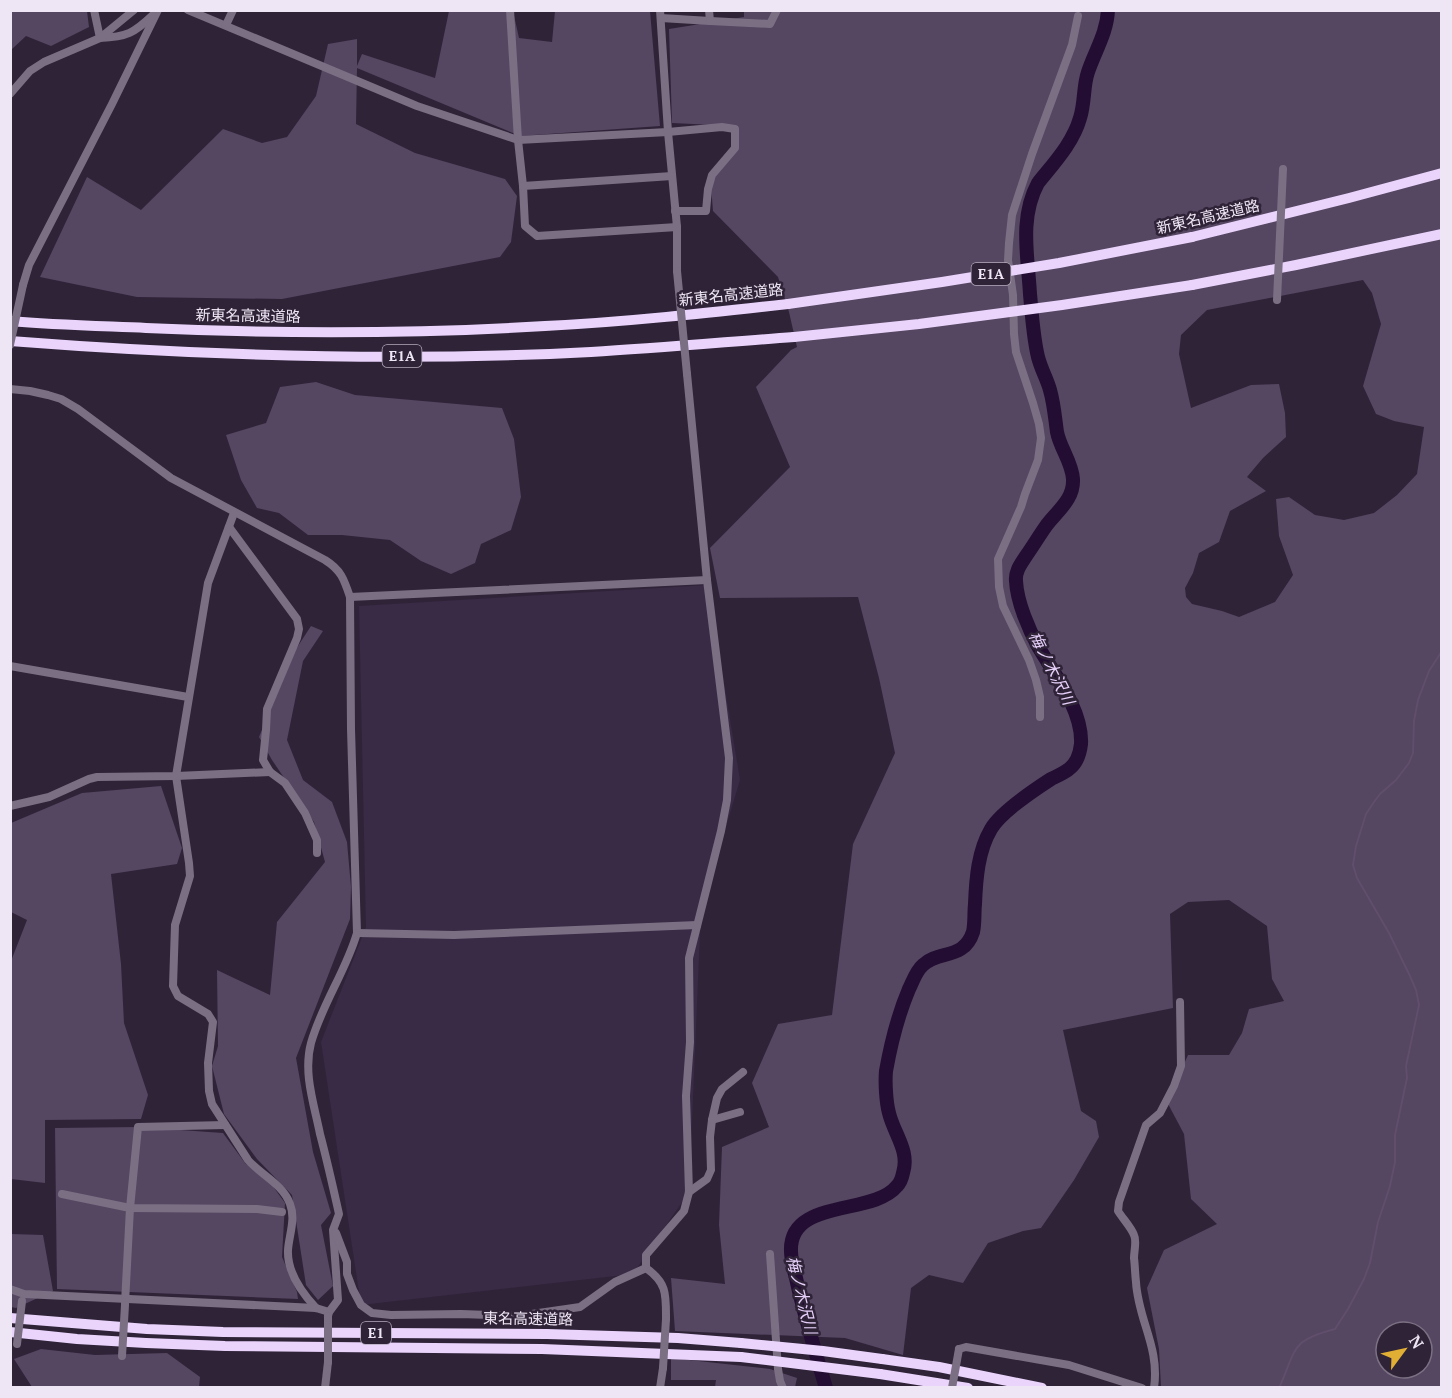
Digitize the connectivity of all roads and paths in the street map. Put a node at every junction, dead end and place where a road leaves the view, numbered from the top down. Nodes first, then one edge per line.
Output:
1 (94, 10) edge
2 (134, 10) edge
3 (157, 10) edge
4 (188, 10) edge
5 (233, 10) edge
6 (510, 10) edge
7 (709, 10) edge
8 (777, 10) edge
9 (660, 14) edge
10 (1078, 16) dead end
11 (710, 21) junction
12 (226, 25) junction
13 (100, 38) junction
14 (10, 94) edge
15 (668, 132) junction
16 (518, 140) junction
17 (1283, 169) dead end
18 (1442, 172) edge
19 (672, 176) junction
20 (523, 186) junction
21 (675, 211) junction
22 (677, 227) junction
23 (1442, 234) edge
24 (1277, 300) dead end
25 (10, 321) edge
26 (10, 343) edge
27 (10, 389) edge
28 (234, 513) junction
29 (230, 527) junction
30 (707, 580) junction
31 (350, 597) junction
32 (10, 666) edge
33 (188, 697) junction
34 (1040, 717) dead end
35 (270, 772) junction
36 (176, 776) junction
37 (10, 806) edge
38 (318, 853) dead end
39 (698, 925) junction
40 (357, 933) junction
41 (1180, 1002) dead end
42 (743, 1072) dead end
43 (740, 1112) dead end
44 (712, 1120) junction
45 (225, 1125) junction
46 (688, 1192) junction
47 (62, 1194) dead end
48 (130, 1208) junction
49 (282, 1212) dead end
50 (333, 1230) junction
51 (770, 1254) dead end
52 (646, 1268) junction
53 (10, 1289) edge
54 (23, 1298) junction
55 (125, 1302) junction
56 (316, 1308) junction
57 (328, 1314) junction
58 (10, 1317) edge
59 (10, 1332) edge
60 (18, 1344) dead end
61 (122, 1356) dead end
62 (325, 1388) edge
63 (660, 1388) edge
64 (783, 1388) edge
65 (952, 1388) edge
66 (968, 1388) edge
67 (1042, 1388) edge
68 (1142, 1388) edge
69 (1154, 1388) edge

1 - 13 street
2 - 13 street
3 - 13 street
3 - 26 street, bridge
4 - 12 street
5 - 12 street
6 - 16 street
7 - 11 street
8 - 11 street
9 - 11 street
9 - 15 street
10 - 34 street
12 - 16 street
13 - 14 street
15 - 16 street
15 - 19 street
15 - 21 street
16 - 20 street
17 - 24 street, bridge
18 - 25 highway, 新東名高速道路 / E1A, bridge
19 - 20 street
19 - 21 street
20 - 22 street
21 - 22 street
22 - 30 street, bridge
23 - 26 highway, E1A, bridge
27 - 28 street
28 - 29 street
28 - 31 street
29 - 33 street
29 - 35 street
30 - 31 street
30 - 39 street
31 - 40 street
32 - 33 street
33 - 36 street
35 - 36 street
35 - 38 street
36 - 37 street
36 - 45 street
39 - 40 street
39 - 46 street
40 - 50 street
41 - 69 street
42 - 44 street
43 - 44 street
44 - 46 street
45 - 48 street
45 - 56 street
46 - 52 street
47 - 48 street
48 - 49 street
48 - 55 street
50 - 52 street
50 - 57 street
51 - 64 street
52 - 63 street, bridge
53 - 54 street
54 - 55 street
54 - 60 street, bridge
55 - 56 street
55 - 61 street, bridge
56 - 57 street
57 - 62 street, bridge
58 - 67 highway, 東名高速道路 / E1, bridge
59 - 66 highway, 東名高速道路 / E1, bridge
65 - 68 street, bridge

